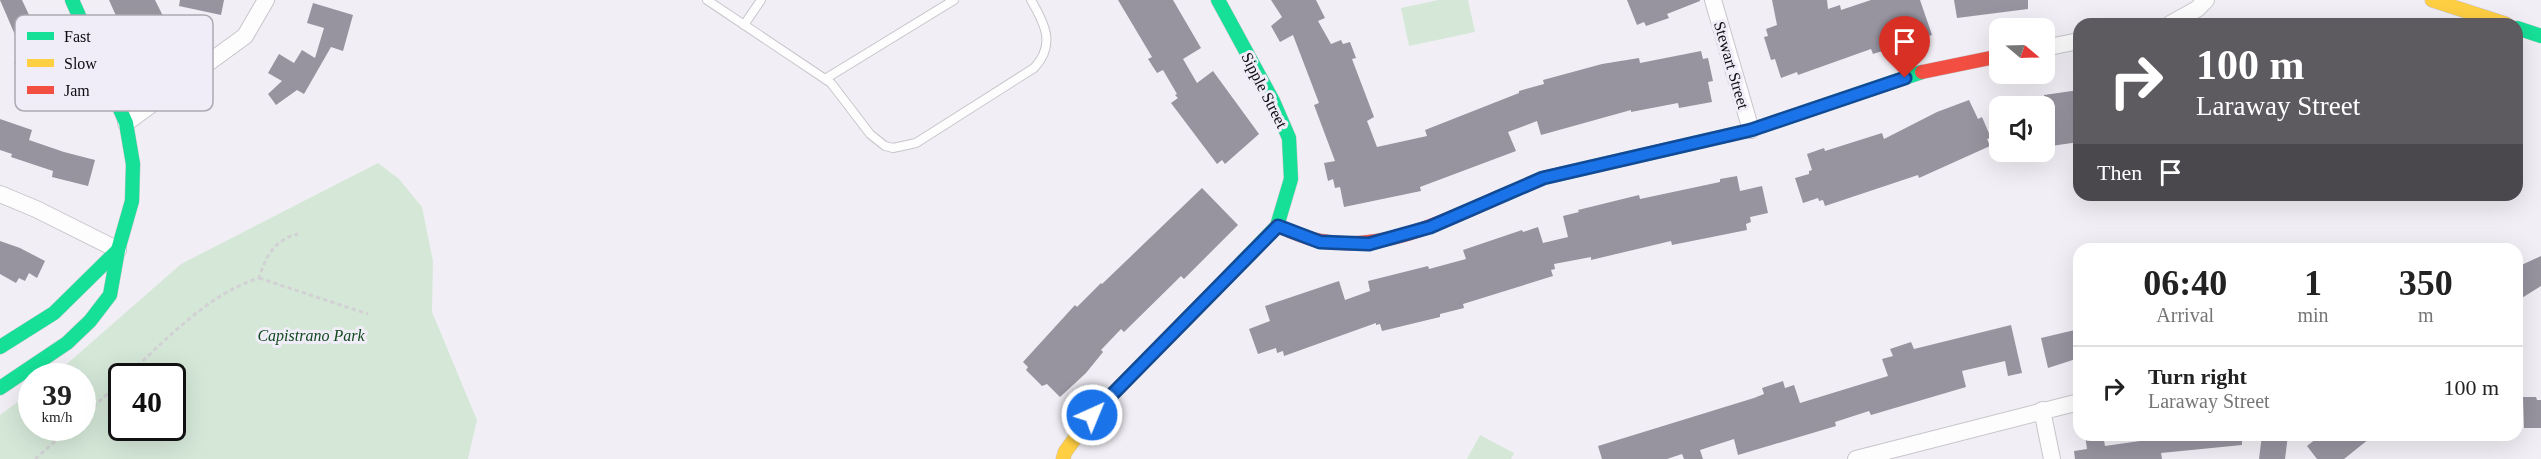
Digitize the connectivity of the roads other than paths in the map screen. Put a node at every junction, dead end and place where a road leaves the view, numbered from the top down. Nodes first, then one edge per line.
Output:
1 (72, 0) edge
2 (267, 0) edge
3 (707, 0) edge
4 (761, 0) edge
5 (954, 0) edge
6 (1031, 0) edge
7 (1218, 0) edge
8 (1713, 0) edge
9 (2206, 0) edge
10 (2432, 0) edge
11 (79, 15) edge
12 (2181, 18) edge
13 (2494, 18) edge
14 (744, 25) junction
15 (2523, 30) edge
16 (2541, 36) edge
17 (2073, 42) edge
18 (2055, 46) edge
19 (213, 59) edge
20 (1989, 59) edge
21 (825, 79) junction
22 (121, 111) edge
23 (142, 111) edge
24 (126, 123) junction
25 (1751, 130) junction
26 (0, 194) edge
27 (1278, 226) junction
28 (118, 250) junction
29 (0, 347) edge
30 (0, 388) edge
31 (2073, 403) edge
32 (2042, 410) junction
33 (1063, 459) edge
34 (1856, 459) edge
35 (2052, 459) edge

1 - 11 street
2 - 19 street
3 - 14 lane
4 - 14 lane
5 - 21 lane
6 - 21 lane
7 - 27 street, Sipple Street
8 - 25 street, Stewart Street
9 - 12 street
10 - 13 street
14 - 21 lane
15 - 16 street
17 - 18 street
20 - 25 street
22 - 24 street
23 - 24 street
24 - 28 street
25 - 27 street
26 - 28 street
27 - 33 street, Sipple Street
28 - 29 street
28 - 30 street
31 - 32 street
32 - 34 street
32 - 35 street

